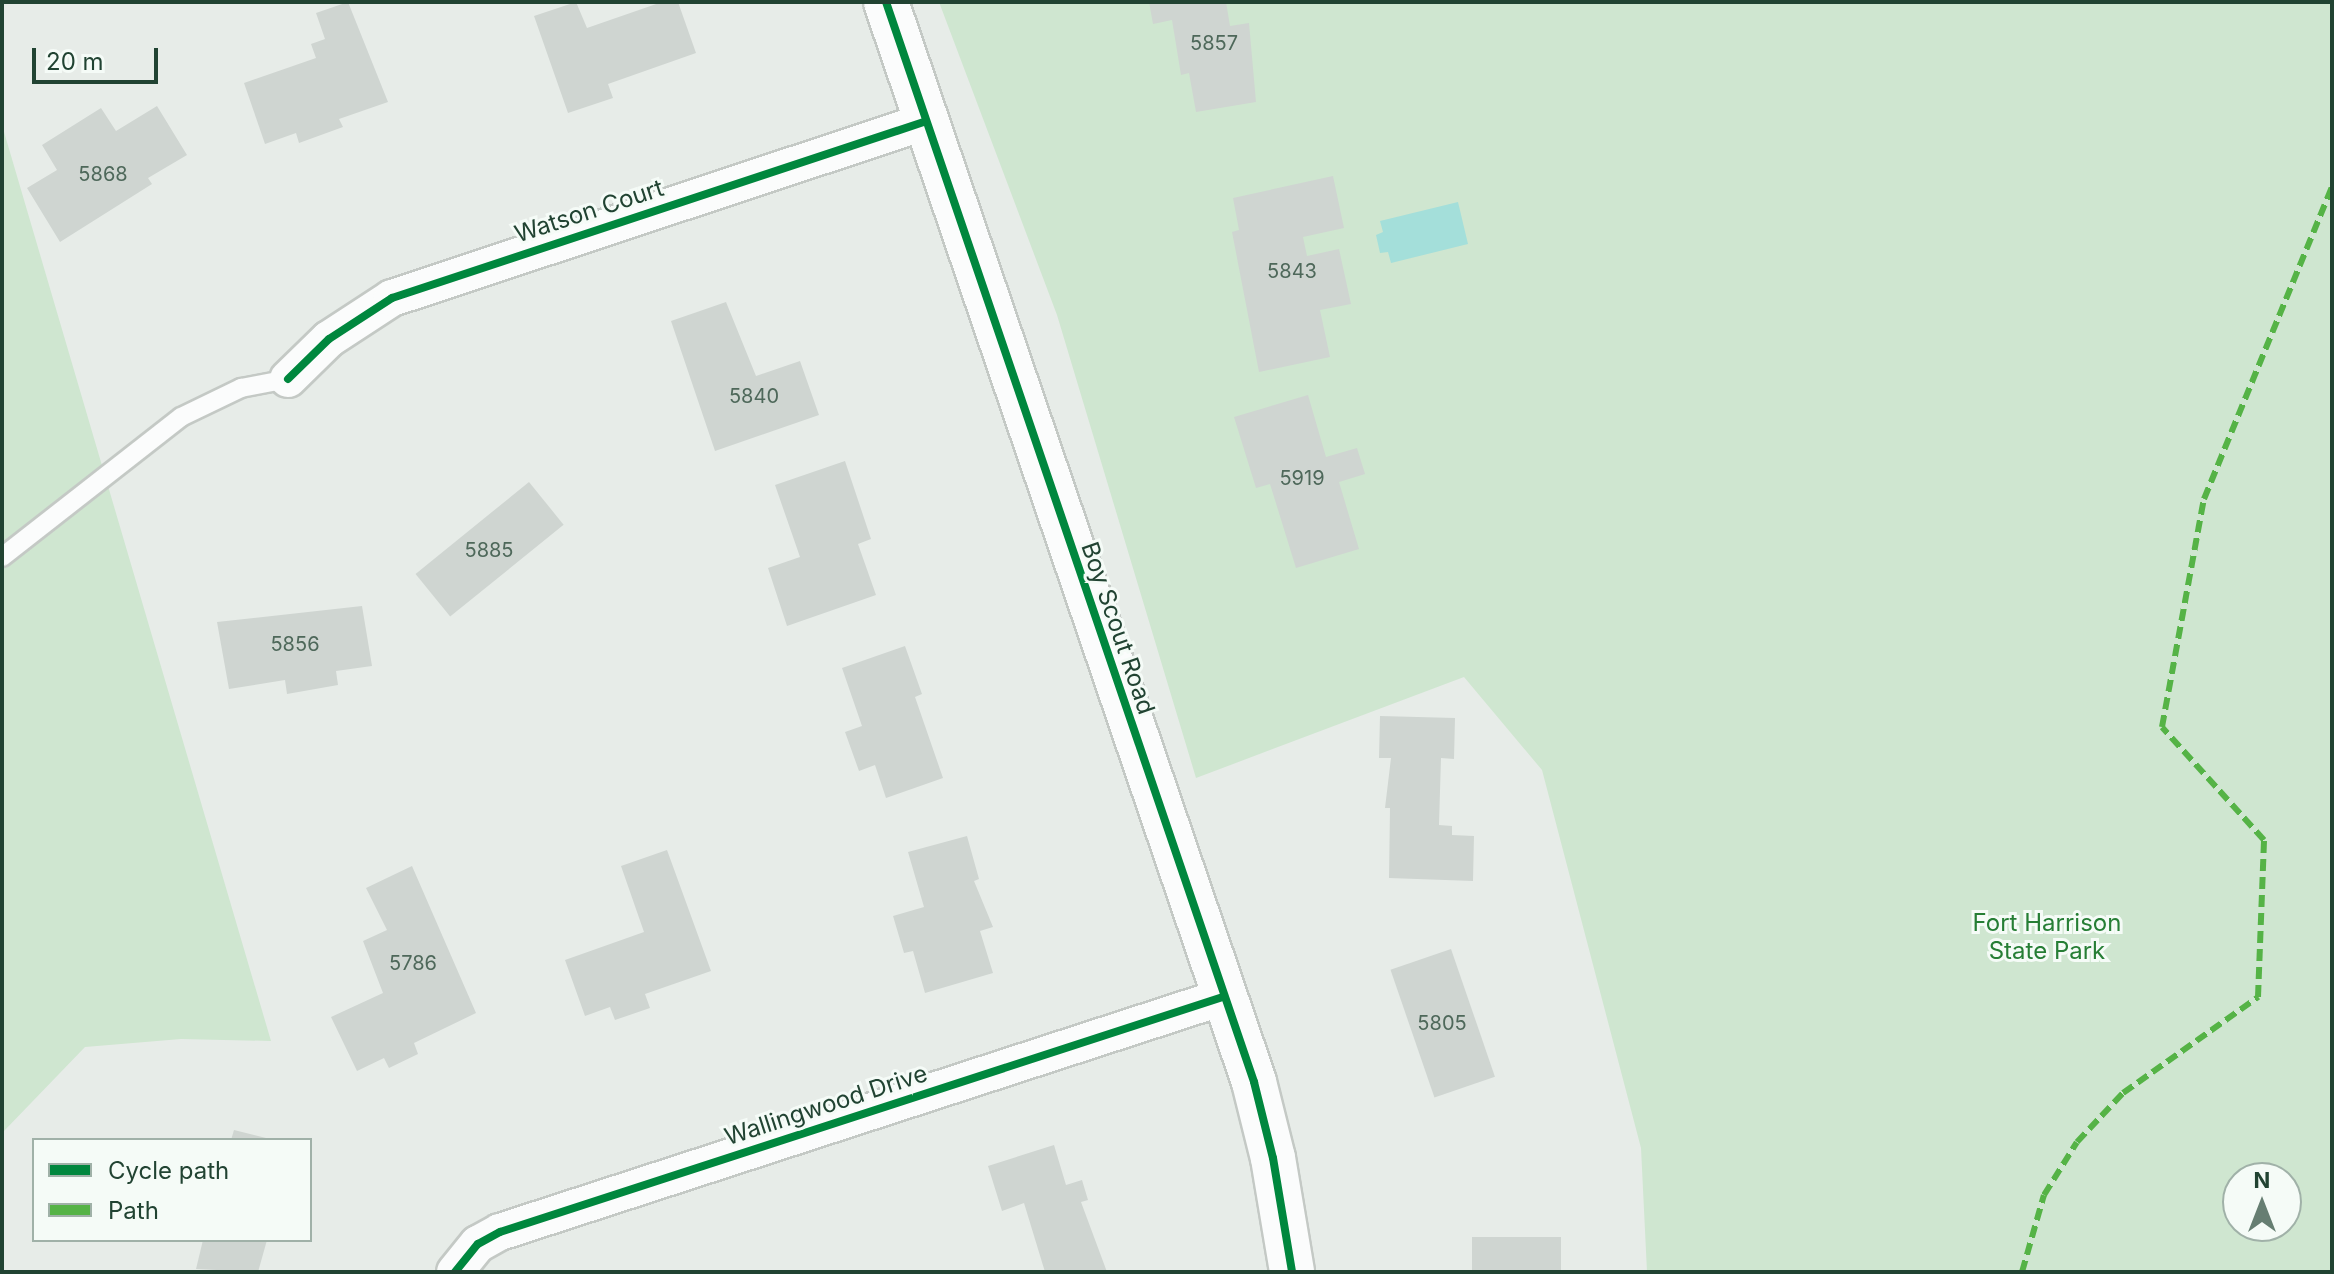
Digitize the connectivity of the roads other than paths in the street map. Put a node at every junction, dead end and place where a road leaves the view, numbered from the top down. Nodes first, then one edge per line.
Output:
1 (886, 2) edge
2 (924, 122) junction
3 (288, 379) joint
4 (2, 557) edge
5 (1223, 997) junction
6 (455, 1272) edge
7 (1292, 1272) edge

1 - 2 street, Boy Scout Road
2 - 3 street, Watson Court
2 - 5 street, Boy Scout Road
3 - 4 lane
5 - 6 street, Wallingwood Drive
5 - 7 street, Boy Scout Road

